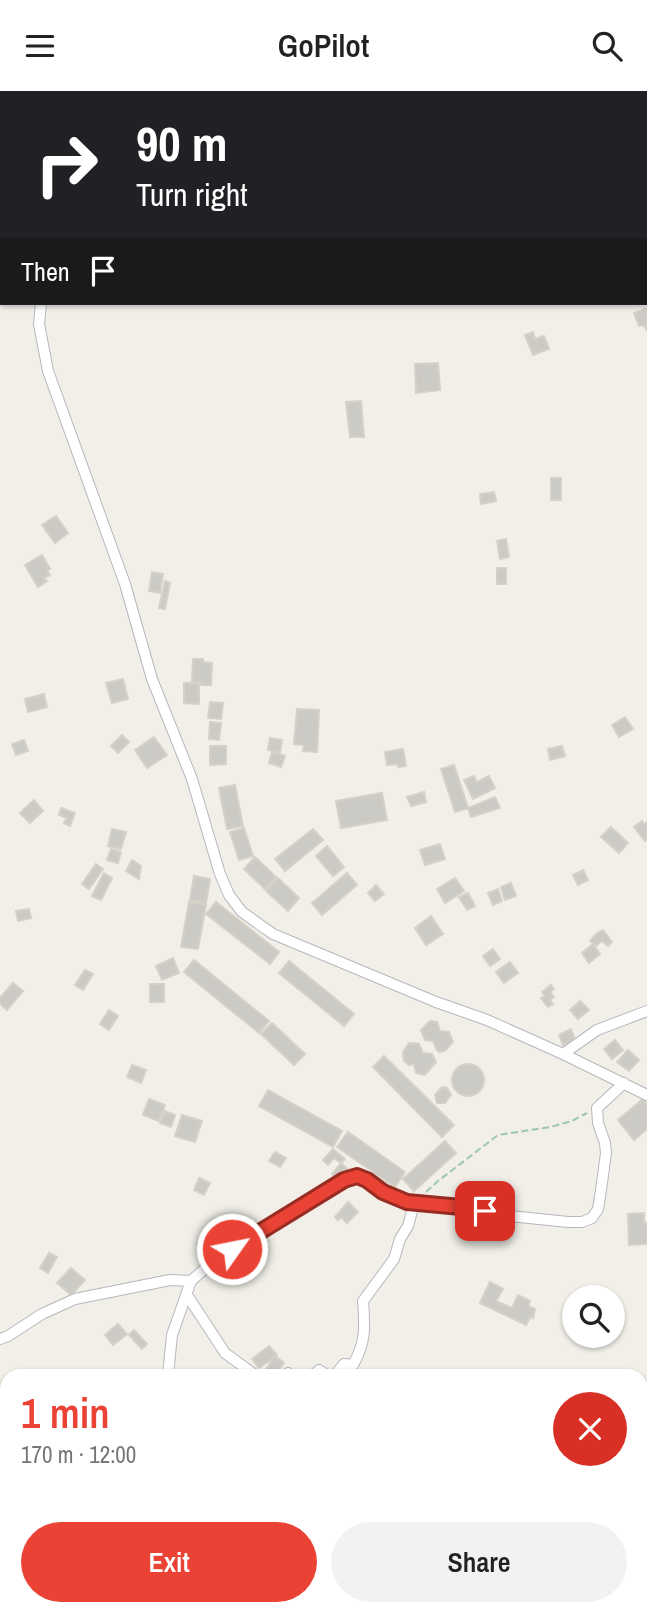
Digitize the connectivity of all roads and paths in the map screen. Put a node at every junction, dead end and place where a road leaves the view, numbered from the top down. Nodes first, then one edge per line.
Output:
1 (41, 305) edge
2 (647, 1011) edge
3 (563, 1054) junction
4 (624, 1083) junction
5 (647, 1095) edge
6 (597, 1108) junction
7 (414, 1203) junction
8 (191, 1281) junction
9 (187, 1295) junction
10 (0, 1339) edge
11 (169, 1369) edge
12 (247, 1369) edge
13 (340, 1369) edge

1 - 3 street
2 - 3 street
3 - 4 street
4 - 5 street
4 - 6 street
6 - 7 path
6 - 7 street
7 - 8 street
7 - 13 street
8 - 9 street
8 - 10 street
9 - 11 street
9 - 12 street

